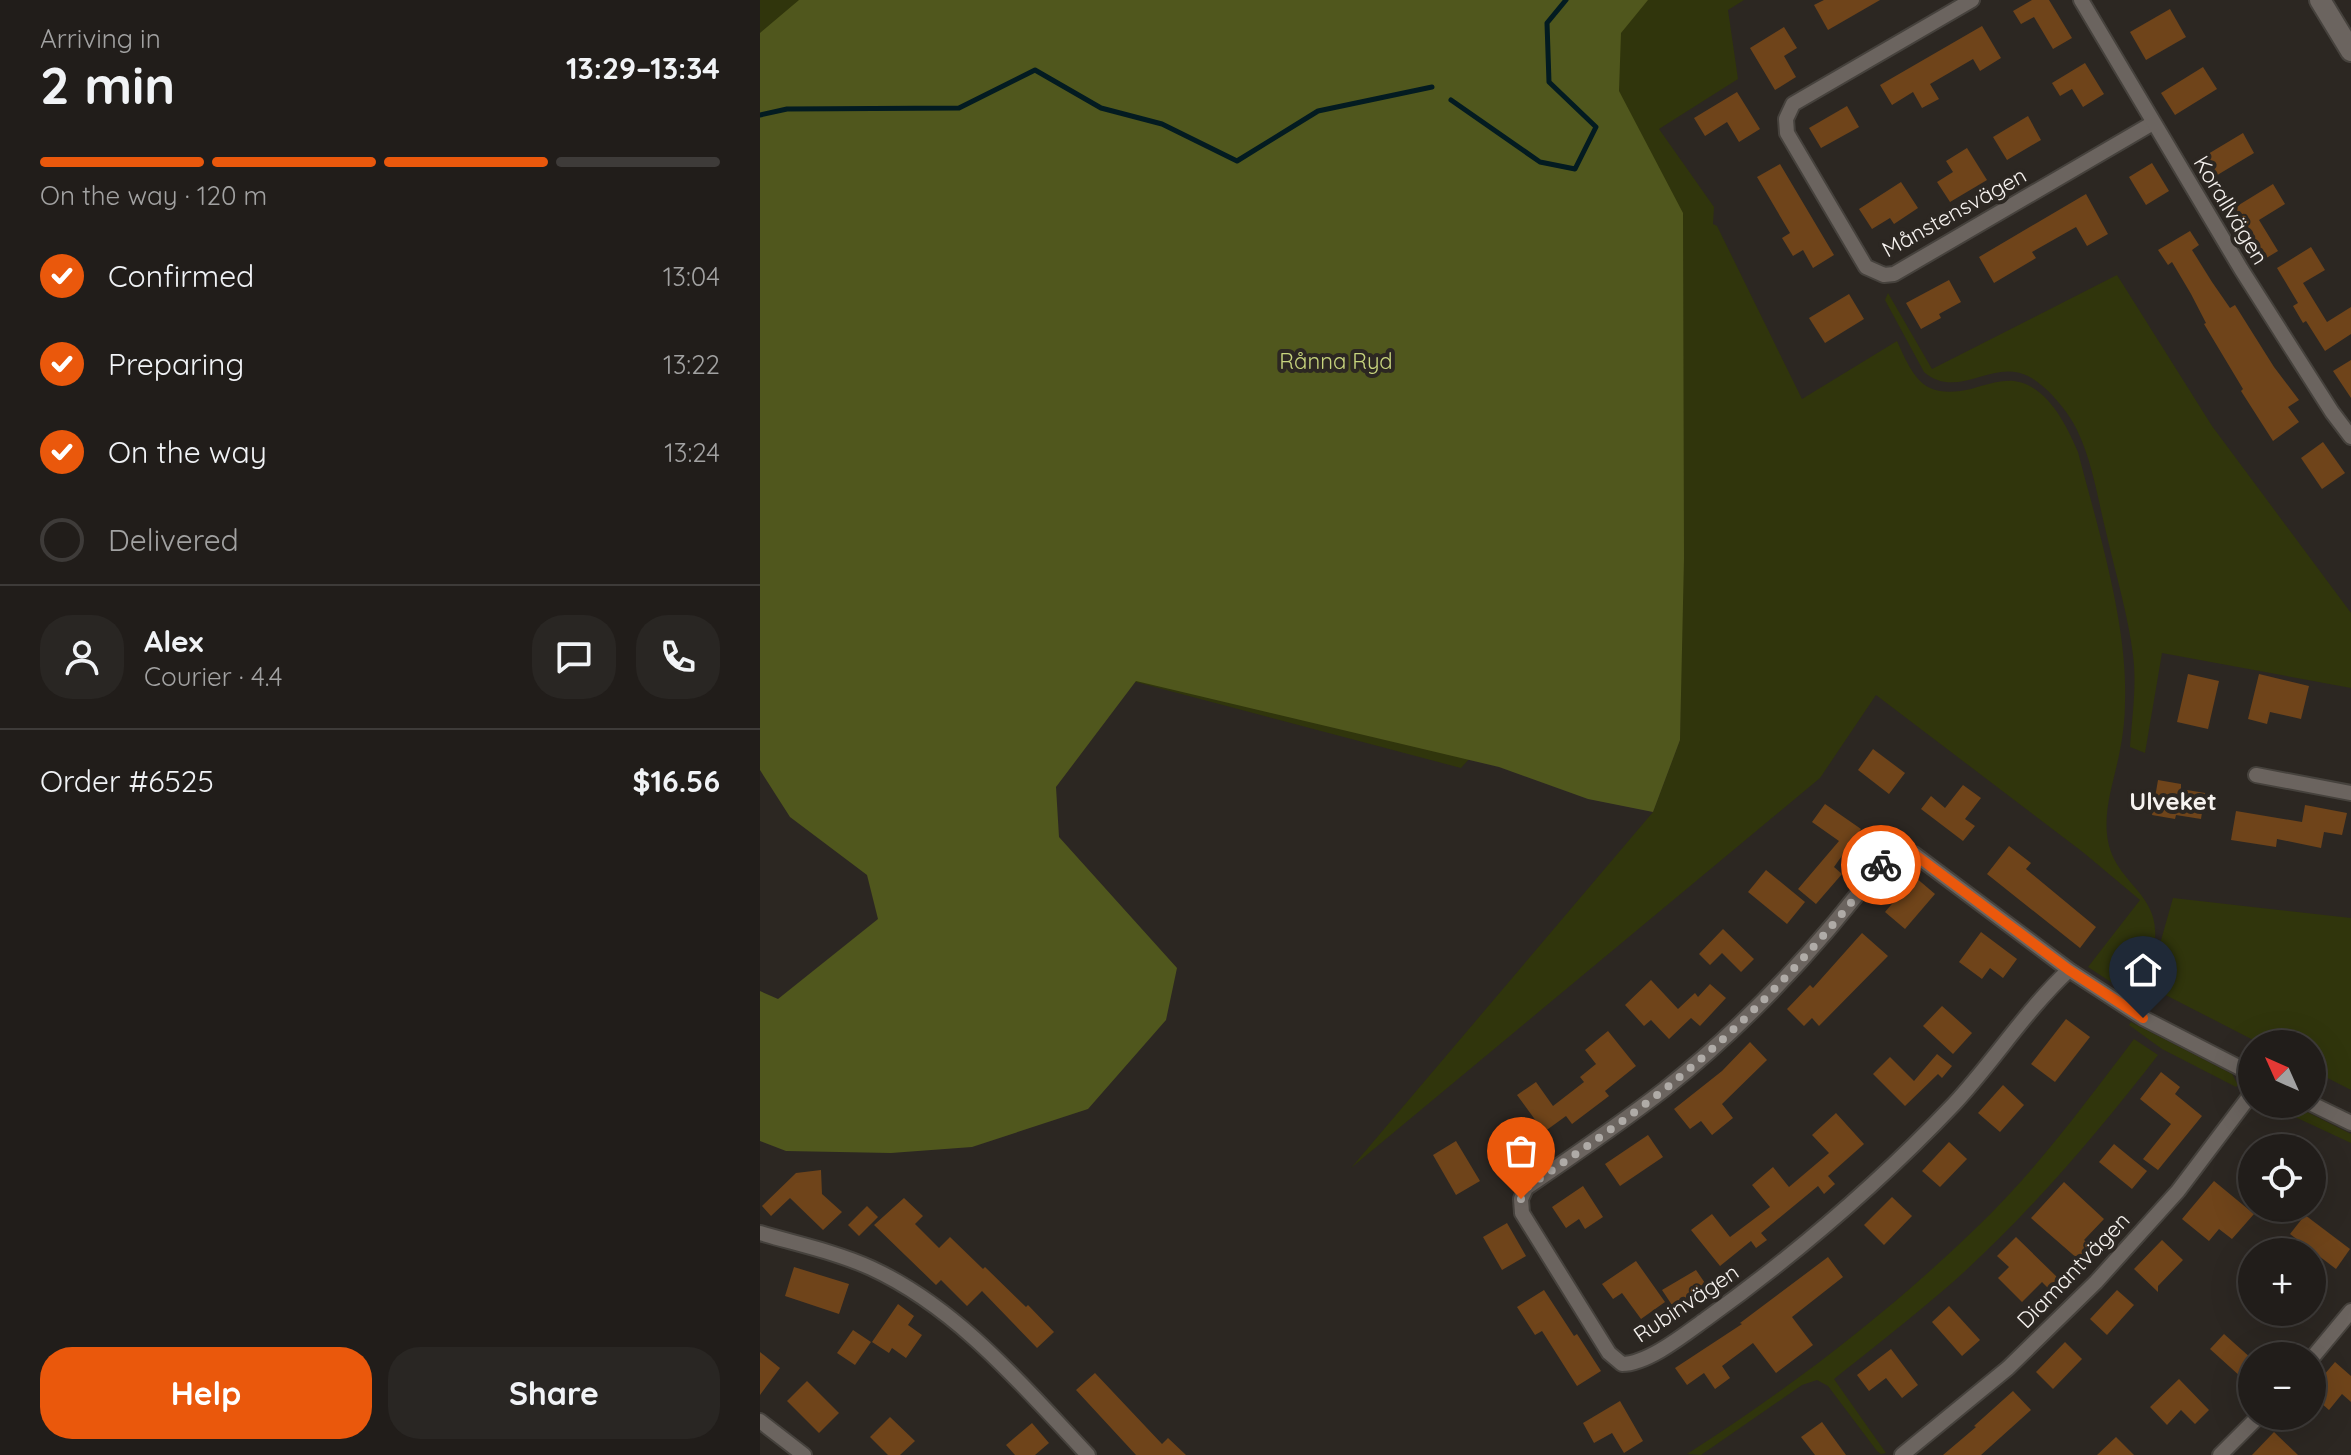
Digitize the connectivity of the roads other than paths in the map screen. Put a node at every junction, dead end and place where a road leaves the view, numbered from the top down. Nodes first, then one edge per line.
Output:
1 (1972, 0) edge
2 (2081, 0) edge
3 (2320, 0) edge
4 (2351, 51) edge
5 (2153, 123) junction
6 (2351, 437) edge
7 (2256, 775) dead end
8 (2351, 793) edge
9 (2069, 970) junction
10 (2238, 1067) edge
11 (2326, 1111) edge
12 (2238, 1112) edge
13 (2351, 1123) edge
14 (760, 1233) edge
15 (2351, 1311) edge
16 (2325, 1342) edge
17 (760, 1421) edge
18 (2245, 1430) edge
19 (804, 1455) edge
20 (1088, 1455) edge
21 (1902, 1455) edge
22 (2220, 1455) edge

1 - 5 street, Månstensvägen
2 - 5 street, Korallvägen
3 - 4 main road
5 - 6 street, Korallvägen
7 - 8 street
9 - 9 street, Rubinvägen
9 - 10 street
11 - 13 street
12 - 21 street, Diamantvägen
14 - 20 street
15 - 16 street
17 - 19 street
18 - 22 street

